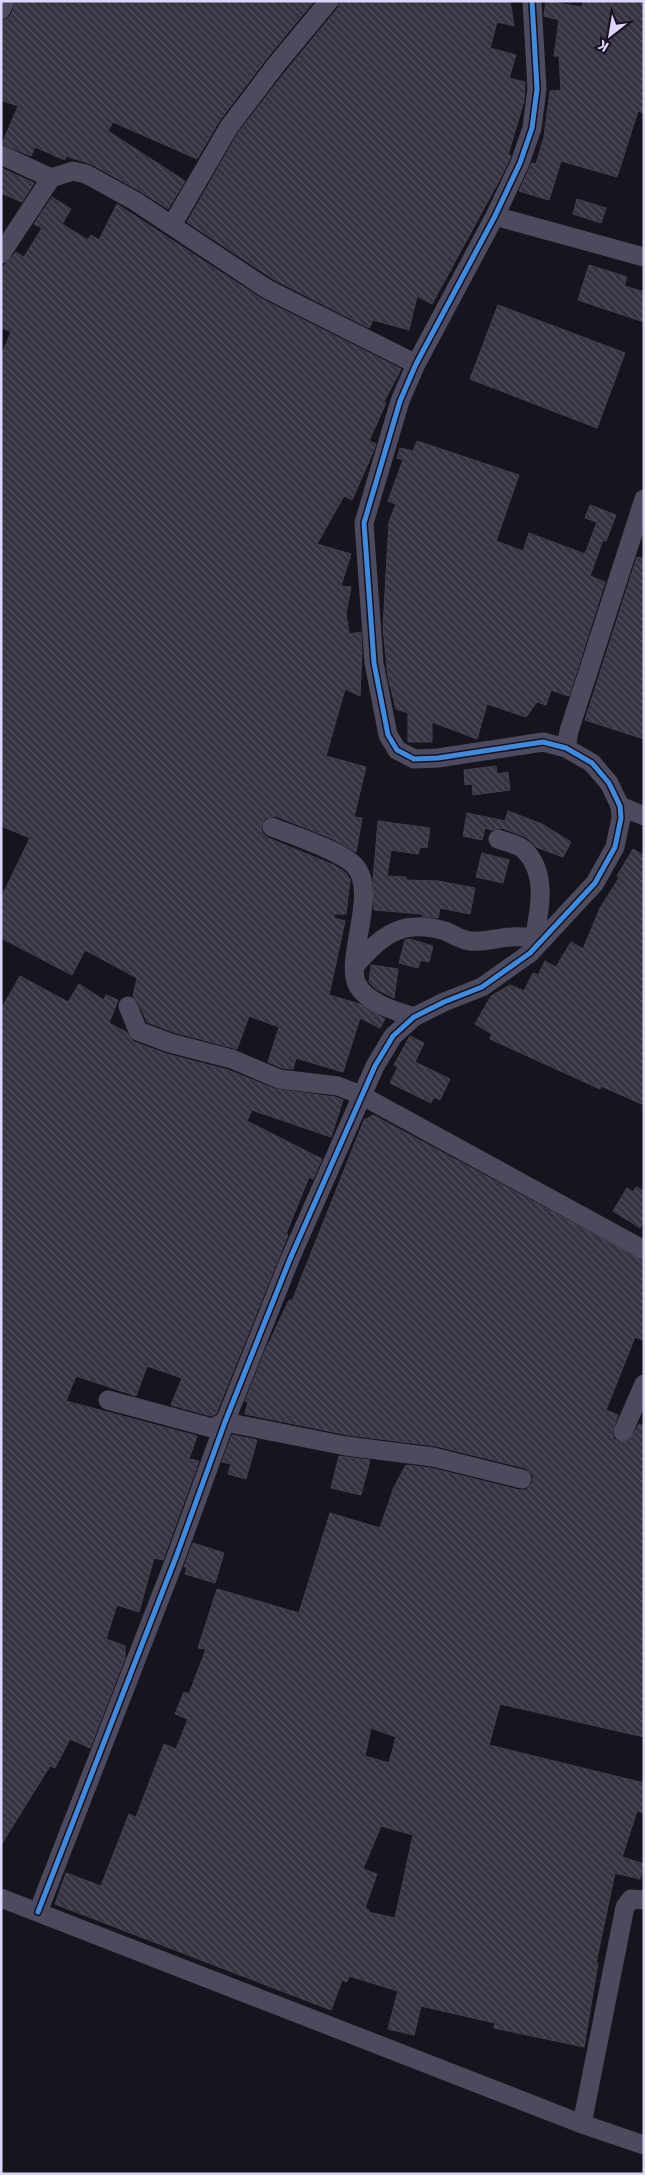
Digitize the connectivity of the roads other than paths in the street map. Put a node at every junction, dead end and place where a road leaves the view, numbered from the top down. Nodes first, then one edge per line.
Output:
1 (5, 1) edge
2 (329, 1) edge
3 (532, 1) edge
4 (1, 10) edge
5 (1, 155) edge
6 (51, 178) junction
7 (494, 216) junction
8 (172, 225) junction
9 (1, 254) edge
10 (644, 257) edge
11 (416, 364) junction
12 (644, 500) edge
13 (566, 748) junction
14 (620, 806) junction
15 (644, 816) edge
16 (272, 827) dead end
17 (498, 839) dead end
18 (538, 939) junction
19 (355, 966) junction
20 (128, 1006) dead end
21 (414, 1017) junction
22 (361, 1095) junction
23 (644, 1250) edge
24 (644, 1384) edge
25 (108, 1400) dead end
26 (225, 1422) junction
27 (623, 1432) dead end
28 (522, 1479) dead end
29 (1, 1898) edge
30 (644, 1900) edge
31 (38, 1912) junction
32 (582, 2124) junction
33 (644, 2146) edge

1 - 4 street
2 - 8 street
3 - 7 street
5 - 6 street
6 - 8 street
6 - 9 street
7 - 10 street
7 - 11 street
8 - 11 street
11 - 13 street
12 - 13 street
13 - 14 street
14 - 15 street
14 - 18 street
16 - 19 street
17 - 18 street
18 - 19 street
18 - 21 street
19 - 21 street
20 - 22 street
21 - 22 street
22 - 23 street
22 - 26 street
24 - 27 street
25 - 26 street
26 - 28 street
26 - 31 street
29 - 31 street
30 - 32 street
31 - 32 street
32 - 33 street

